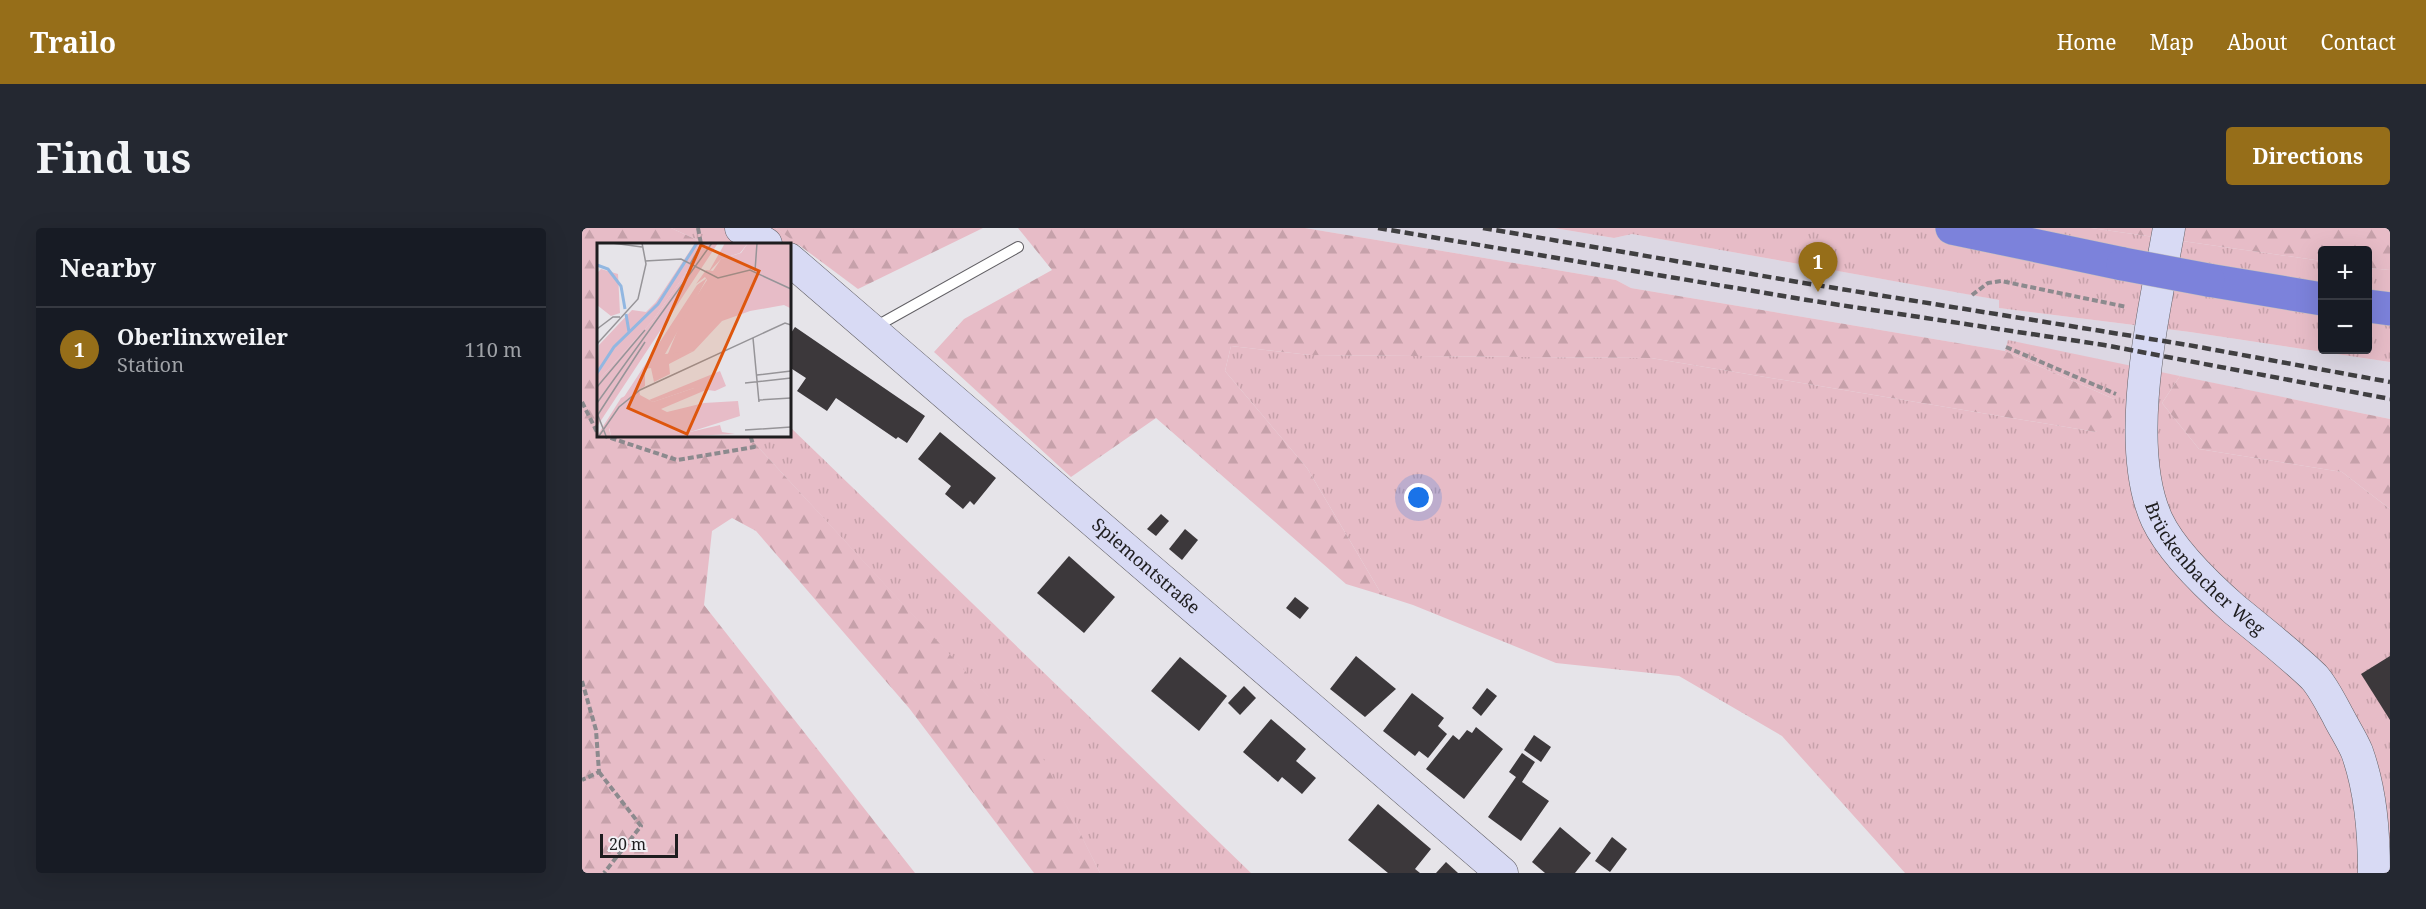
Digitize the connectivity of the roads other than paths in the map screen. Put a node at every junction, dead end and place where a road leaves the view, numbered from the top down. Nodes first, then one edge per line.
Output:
1 (741, 228) edge
2 (1952, 228) edge
3 (2169, 228) edge
4 (764, 243) edge
5 (1018, 247) dead end
6 (790, 260) edge
7 (2318, 297) edge
8 (2372, 307) edge
9 (2390, 309) edge
10 (872, 329) junction
11 (1502, 873) edge
12 (2374, 873) edge

1 - 4 street
2 - 7 highway, bridge
3 - 12 street, Brückenbacher Weg
5 - 10 lane
6 - 10 street, Spiemontstraße
8 - 9 highway
10 - 11 street, Spiemontstraße

